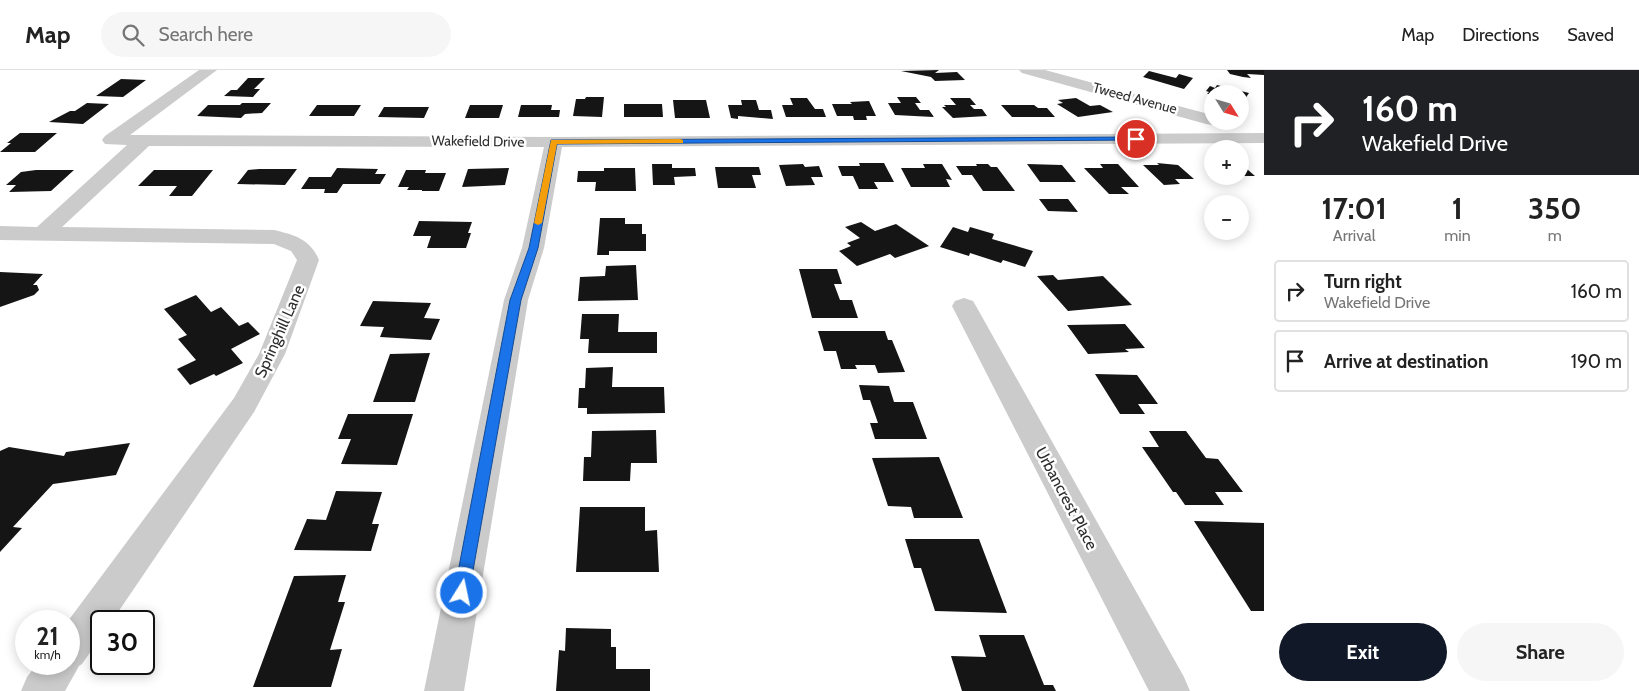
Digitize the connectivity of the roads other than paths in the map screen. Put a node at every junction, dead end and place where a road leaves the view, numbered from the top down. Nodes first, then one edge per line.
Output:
1 (209, 70) edge
2 (1027, 70) edge
3 (1204, 118) edge
4 (1249, 130) edge
5 (1264, 134) edge
6 (1264, 138) edge
7 (144, 140) junction
8 (554, 142) junction
9 (0, 233) edge
10 (42, 234) junction
11 (964, 306) dead end
12 (80, 636) edge
13 (52, 675) edge
14 (40, 691) edge
15 (444, 691) edge
16 (1170, 691) edge

1 - 7 street, Wakefield Drive
2 - 3 street, Tweed Avenue
4 - 5 street
6 - 8 street, Wakefield Drive
7 - 8 street, Wakefield Drive
7 - 10 street
8 - 15 street
9 - 10 street, Springhill Lane
10 - 12 street, Springhill Lane
11 - 16 street, Urbancrest Place
13 - 14 street

